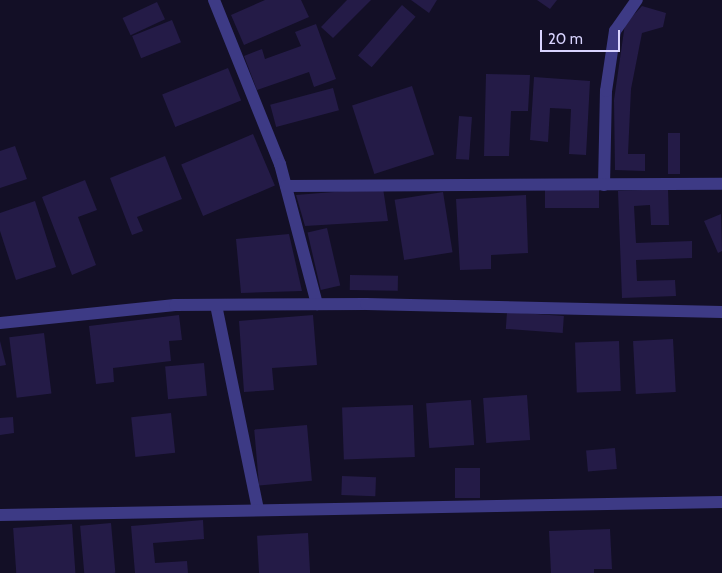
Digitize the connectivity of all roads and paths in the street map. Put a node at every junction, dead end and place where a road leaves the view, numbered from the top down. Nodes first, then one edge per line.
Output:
1 (214, 0) edge
2 (636, 0) edge
3 (722, 184) edge
4 (604, 185) junction
5 (286, 186) junction
6 (216, 304) junction
7 (317, 304) junction
8 (722, 312) edge
9 (0, 323) edge
10 (722, 502) edge
11 (258, 510) junction
12 (0, 515) edge

1 - 5 street
2 - 4 street
3 - 4 street
4 - 5 street
5 - 7 street
6 - 7 street
6 - 9 street
6 - 11 street
7 - 8 street
10 - 11 street
11 - 12 street

